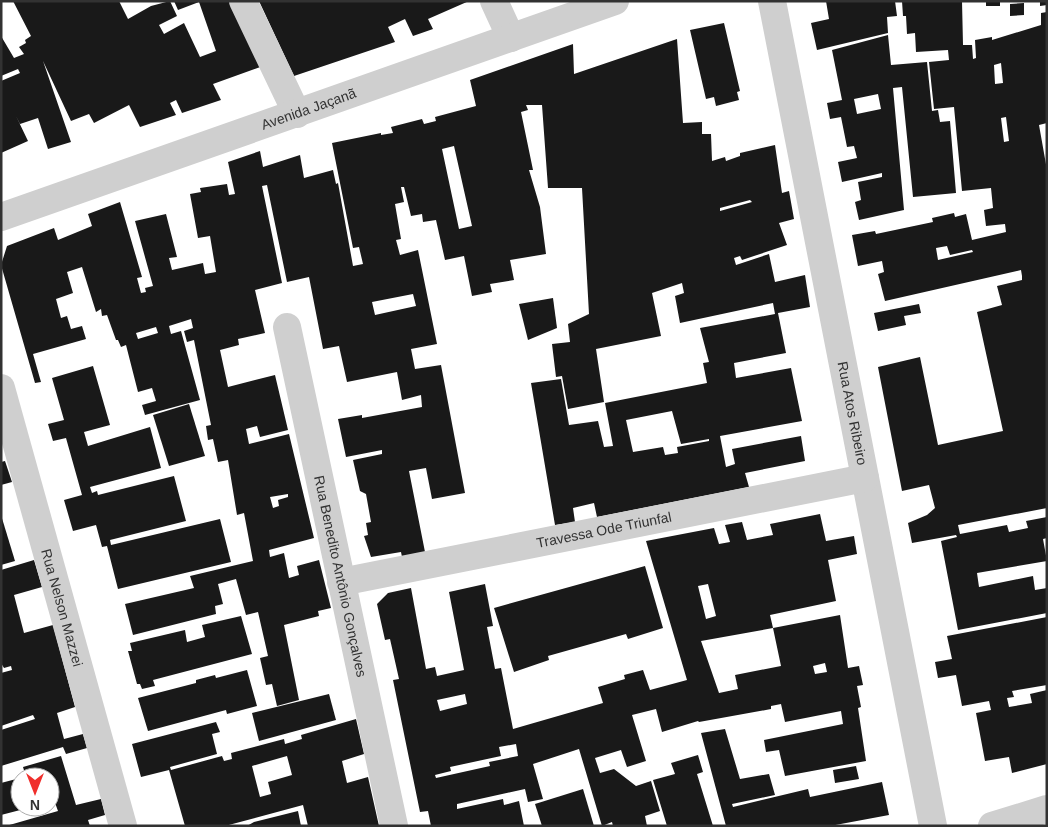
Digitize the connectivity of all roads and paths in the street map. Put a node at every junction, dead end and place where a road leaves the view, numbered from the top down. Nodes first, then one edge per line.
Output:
1 (243, 1) edge
2 (494, 1) edge
3 (615, 1) edge
4 (772, 1) edge
5 (512, 38) junction
6 (296, 114) junction
7 (1, 217) edge
8 (287, 327) dead end
9 (1, 388) edge
10 (865, 478) junction
11 (341, 582) junction
12 (1047, 809) edge
13 (123, 826) edge
14 (394, 826) edge
15 (933, 826) edge
16 (992, 826) edge

1 - 6 street
2 - 5 street
3 - 5 street, Avenida Jaçanã
4 - 10 street, Rua Atos Ribeiro
5 - 6 street, Avenida Jaçanã
6 - 7 street, Avenida Jaçanã
8 - 11 street, Rua Benedito Antônio Gonçalves
9 - 13 street, Rua Nelson Mazzei
10 - 11 street, Travessa Ode Triunfal
10 - 15 street, Rua Atos Ribeiro
11 - 14 street, Rua Benedito Antônio Gonçalves
12 - 16 street

